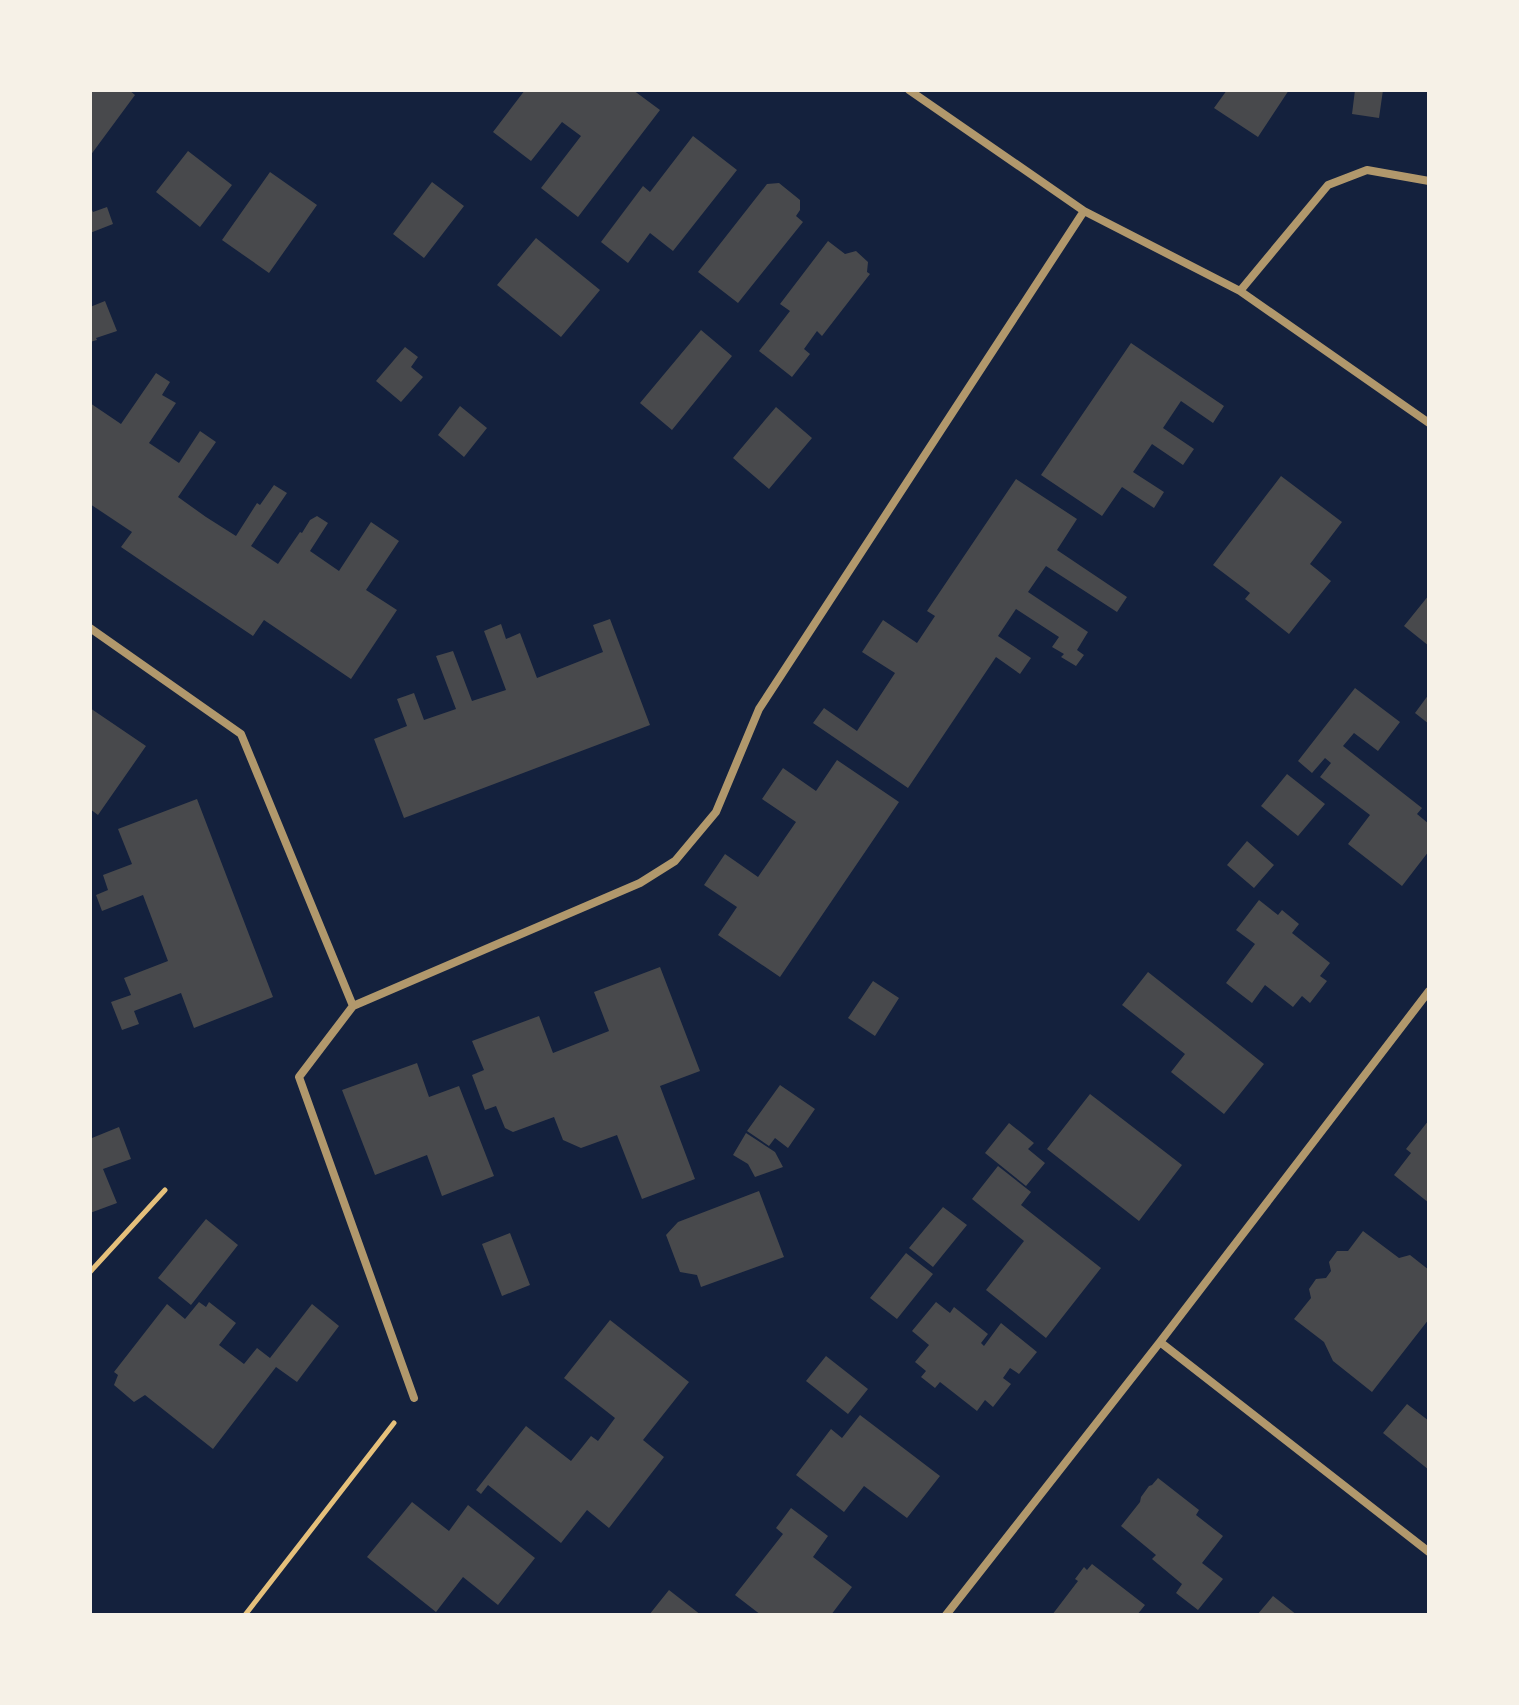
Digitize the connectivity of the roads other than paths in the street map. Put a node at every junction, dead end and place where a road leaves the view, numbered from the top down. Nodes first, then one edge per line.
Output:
1 (909, 90) edge
2 (1429, 181) edge
3 (1084, 211) junction
4 (1240, 291) junction
5 (1429, 423) edge
6 (90, 628) edge
7 (1429, 991) edge
8 (353, 1006) junction
9 (1160, 1342) junction
10 (414, 1398) road end
11 (1429, 1552) edge
12 (946, 1615) edge

1 - 3 street
2 - 4 street
3 - 4 street
3 - 8 street
4 - 5 street
6 - 8 street
7 - 9 street
8 - 10 street
9 - 11 street
9 - 12 street

